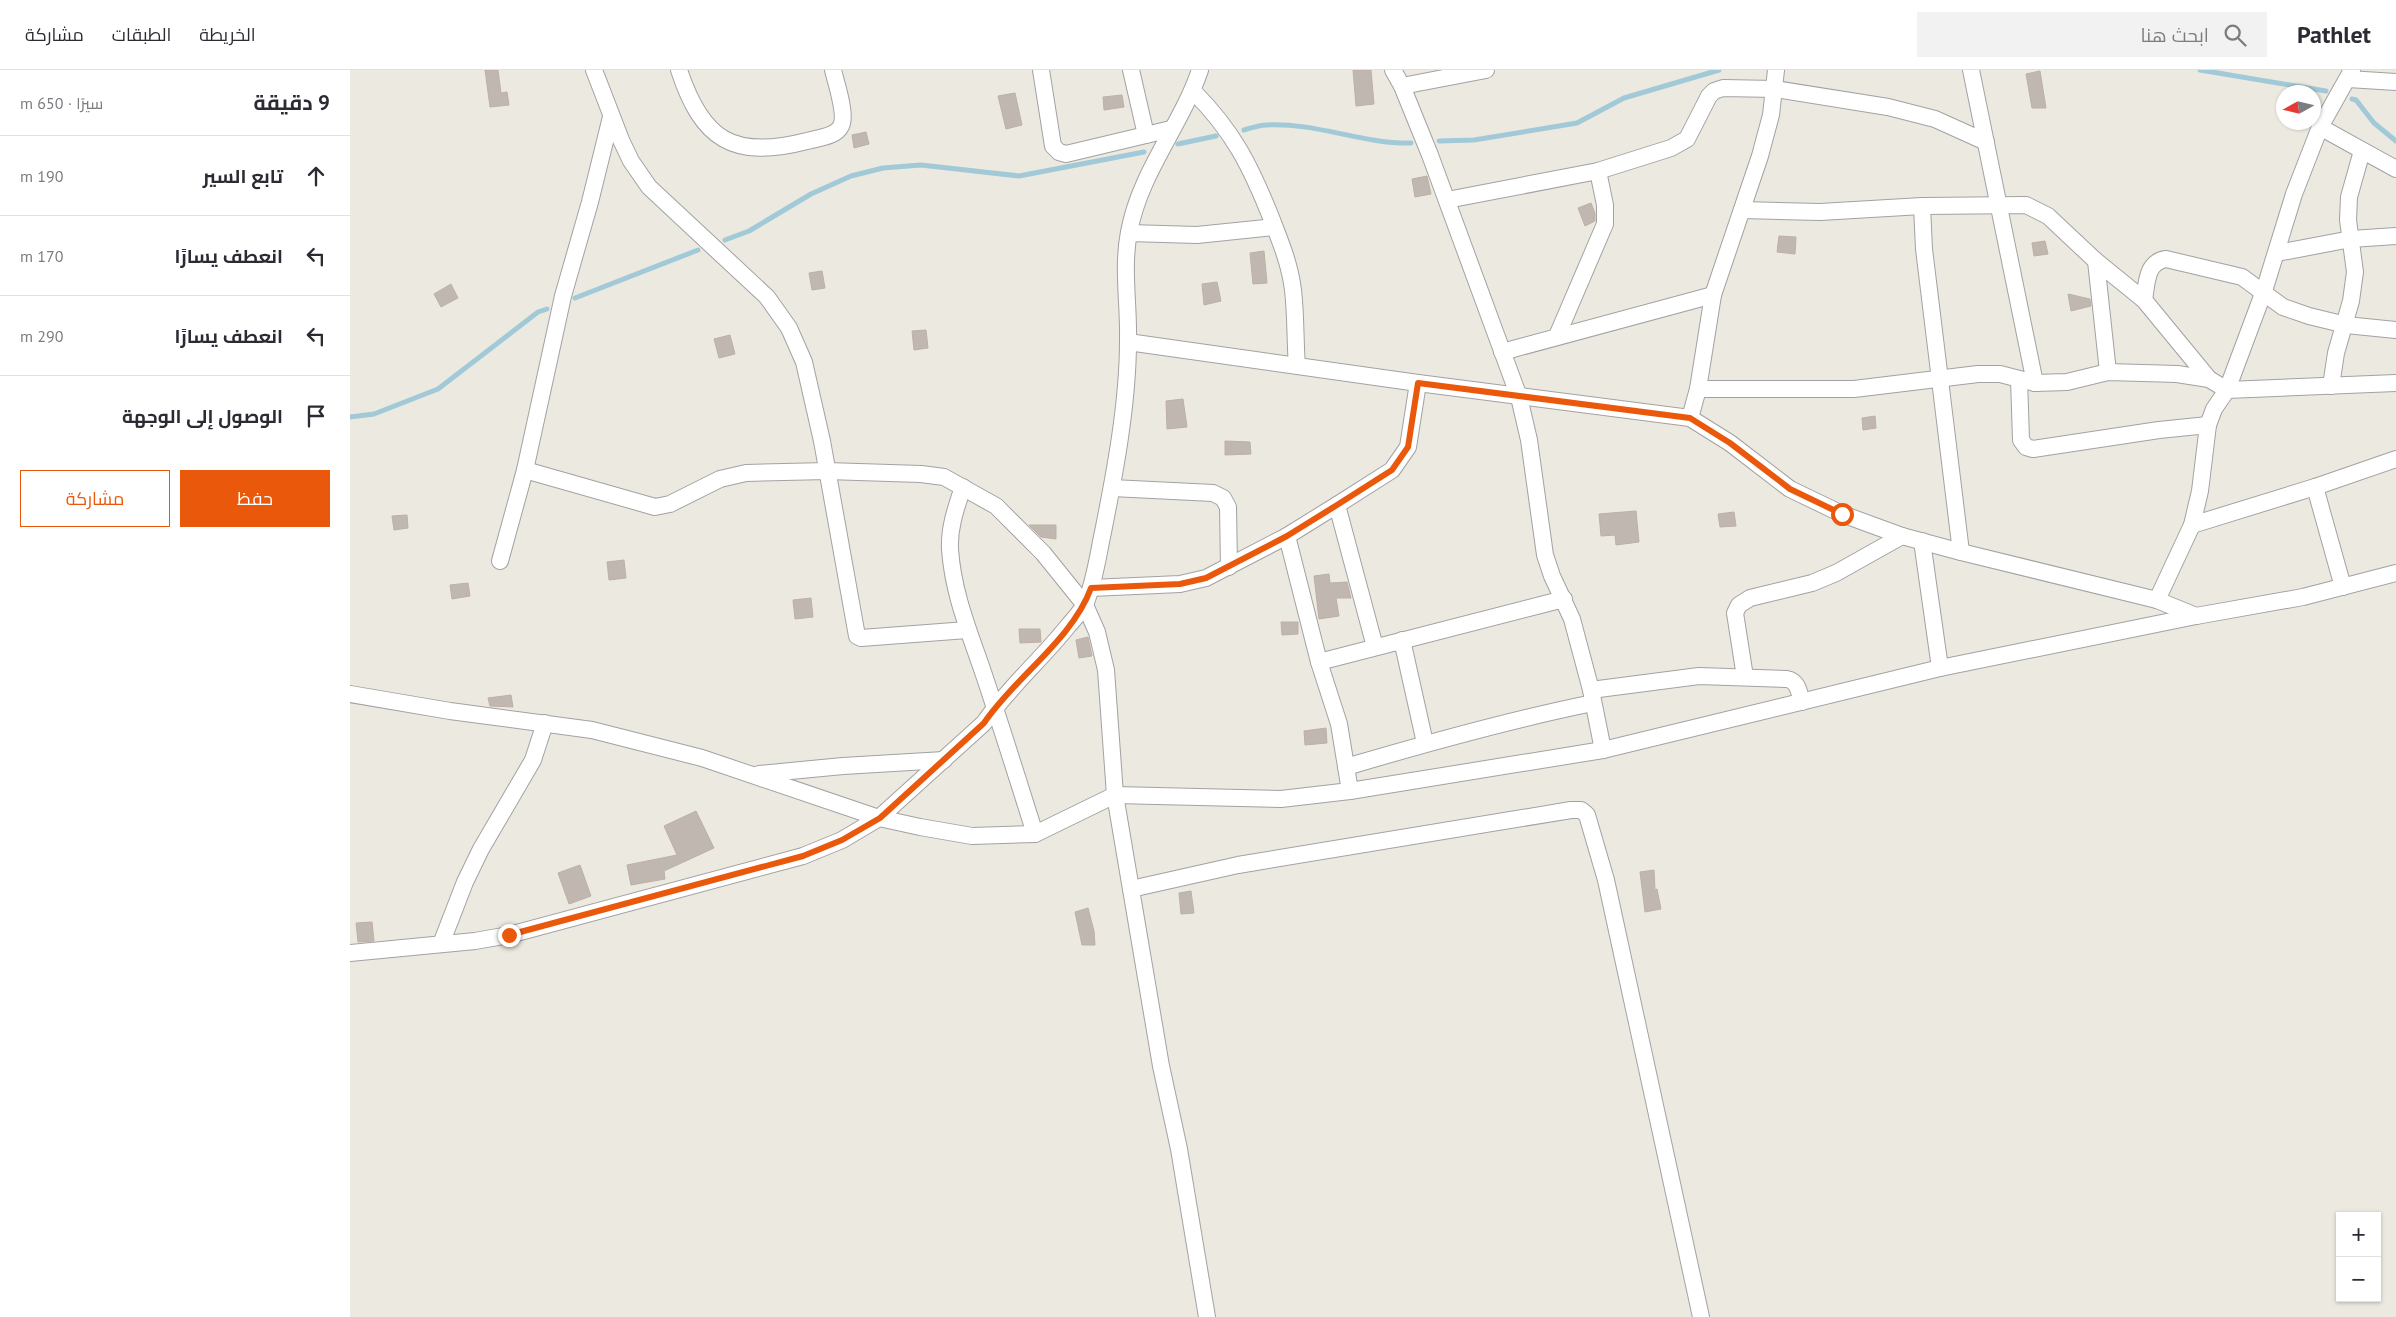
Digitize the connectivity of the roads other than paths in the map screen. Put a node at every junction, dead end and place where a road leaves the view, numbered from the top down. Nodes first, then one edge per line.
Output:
1 (594, 70) edge
2 (679, 70) edge
3 (833, 70) edge
4 (1041, 70) edge
5 (1131, 70) edge
6 (1200, 70) edge
7 (1392, 70) edge
8 (1486, 70) edge
9 (1776, 70) edge
10 (1971, 70) edge
11 (2350, 74) edge
12 (2396, 82) edge
13 (1402, 86) junction
14 (1775, 89) junction
15 (1193, 91) junction
16 (611, 117) junction
17 (2321, 125) edge
18 (2321, 128) edge
19 (1171, 129) junction
20 (2319, 130) edge
21 (1146, 135) junction
22 (1986, 142) junction
23 (2362, 151) junction
24 (2396, 169) edge
25 (1598, 171) junction
26 (1447, 200) junction
27 (1999, 204) junction
28 (1922, 206) junction
29 (1742, 210) junction
30 (1274, 227) junction
31 (1129, 233) junction
32 (2396, 236) edge
33 (2351, 239) junction
34 (2277, 253) junction
35 (2096, 261) junction
36 (2264, 291) junction
37 (1713, 295) junction
38 (2144, 300) junction
39 (2346, 325) junction
40 (2396, 330) edge
41 (1557, 336) junction
42 (1128, 342) junction
43 (1502, 352) junction
44 (1297, 366) junction
45 (2108, 372) junction
46 (1939, 379) junction
47 (2019, 379) junction
48 (2209, 379) junction
49 (1418, 383) junction
50 (2035, 383) junction
51 (2396, 383) edge
52 (2331, 386) junction
53 (1698, 388) junction
54 (2227, 390) junction
55 (1519, 397) junction
56 (1690, 418) junction
57 (2208, 425) junction
58 (2396, 459) edge
59 (524, 470) junction
60 (827, 471) junction
61 (963, 486) junction
62 (2315, 487) junction
63 (1112, 488) junction
64 (1337, 505) junction
65 (2192, 525) junction
66 (1287, 536) junction
67 (1902, 536) junction
68 (1922, 541) junction
69 (1961, 552) junction
70 (500, 562) dead end
71 (1229, 567) junction
72 (2396, 573) edge
73 (2343, 587) junction
74 (1091, 588) junction
75 (1564, 599) junction
76 (2157, 600) junction
77 (1085, 605) junction
78 (2196, 616) junction
79 (967, 630) junction
80 (1402, 640) junction
81 (1376, 647) junction
82 (1319, 662) junction
83 (1940, 668) junction
84 (1744, 676) junction
85 (350, 694) edge
86 (1592, 696) junction
87 (1802, 702) junction
88 (995, 707) junction
89 (545, 722) junction
90 (1425, 743) junction
91 (1603, 750) junction
92 (944, 760) junction
93 (1346, 767) junction
94 (752, 775) junction
95 (1350, 791) junction
96 (1115, 795) junction
97 (880, 818) junction
98 (1035, 834) junction
99 (1131, 889) junction
100 (441, 944) junction
101 (350, 953) edge
102 (1207, 1317) edge
103 (1701, 1317) edge

1 - 16 street
2 - 3 street
4 - 21 street
5 - 21 street
6 - 15 street
7 - 13 street
8 - 13 street
9 - 14 street
10 - 22 street
11 - 12 street
11 - 17 street
13 - 26 street
14 - 22 street
14 - 25 street
14 - 29 street
15 - 19 street
15 - 30 street
16 - 59 street
16 - 60 street
18 - 23 street
19 - 21 street
19 - 31 street
20 - 34 street
22 - 27 street
23 - 24 street
23 - 33 street
25 - 26 street
25 - 41 street
26 - 43 street
27 - 28 street
27 - 35 street
27 - 50 street
28 - 29 street
28 - 46 street
29 - 37 street
30 - 31 street
30 - 44 street
31 - 42 street
32 - 33 street
33 - 34 street
33 - 39 street
34 - 36 street
35 - 38 street
35 - 45 street
36 - 38 street
36 - 39 street
36 - 54 street
37 - 41 street
37 - 53 street
38 - 48 street
39 - 40 street
39 - 52 street
41 - 43 street
42 - 44 street
42 - 63 street
43 - 55 street
44 - 49 street
45 - 48 street
45 - 50 street
46 - 47 street
46 - 53 street
46 - 69 street
47 - 50 street
47 - 57 street
48 - 54 street
49 - 55 street
49 - 64 street
51 - 52 street
52 - 54 street
53 - 56 street
54 - 57 street
55 - 56 street
55 - 75 street
56 - 67 street
57 - 65 street
58 - 62 street
59 - 60 street
59 - 70 street
60 - 61 street
60 - 79 street
61 - 77 street
61 - 79 street
62 - 65 street
62 - 73 street
63 - 71 street
63 - 74 street
64 - 66 street
64 - 81 street
65 - 76 street
66 - 71 street
66 - 82 street
67 - 68 street
67 - 84 street
68 - 69 street
68 - 83 street
69 - 76 street
71 - 74 street
72 - 73 street
73 - 78 street
74 - 77 street
75 - 80 street
75 - 86 street
76 - 78 street
77 - 88 street
77 - 96 street
78 - 83 street
79 - 88 street
80 - 81 street
80 - 90 street
81 - 82 street
82 - 93 street
83 - 87 street
84 - 86 street
84 - 87 street
85 - 89 street
86 - 90 street
86 - 91 street
87 - 91 street
88 - 92 street
88 - 98 street
89 - 94 street
89 - 100 street
90 - 93 street
91 - 95 street
92 - 94 street
92 - 97 street
93 - 95 street
94 - 97 street
95 - 96 street
96 - 98 street
96 - 99 street
97 - 98 street
97 - 100 street
99 - 102 street
99 - 103 street
100 - 101 street

